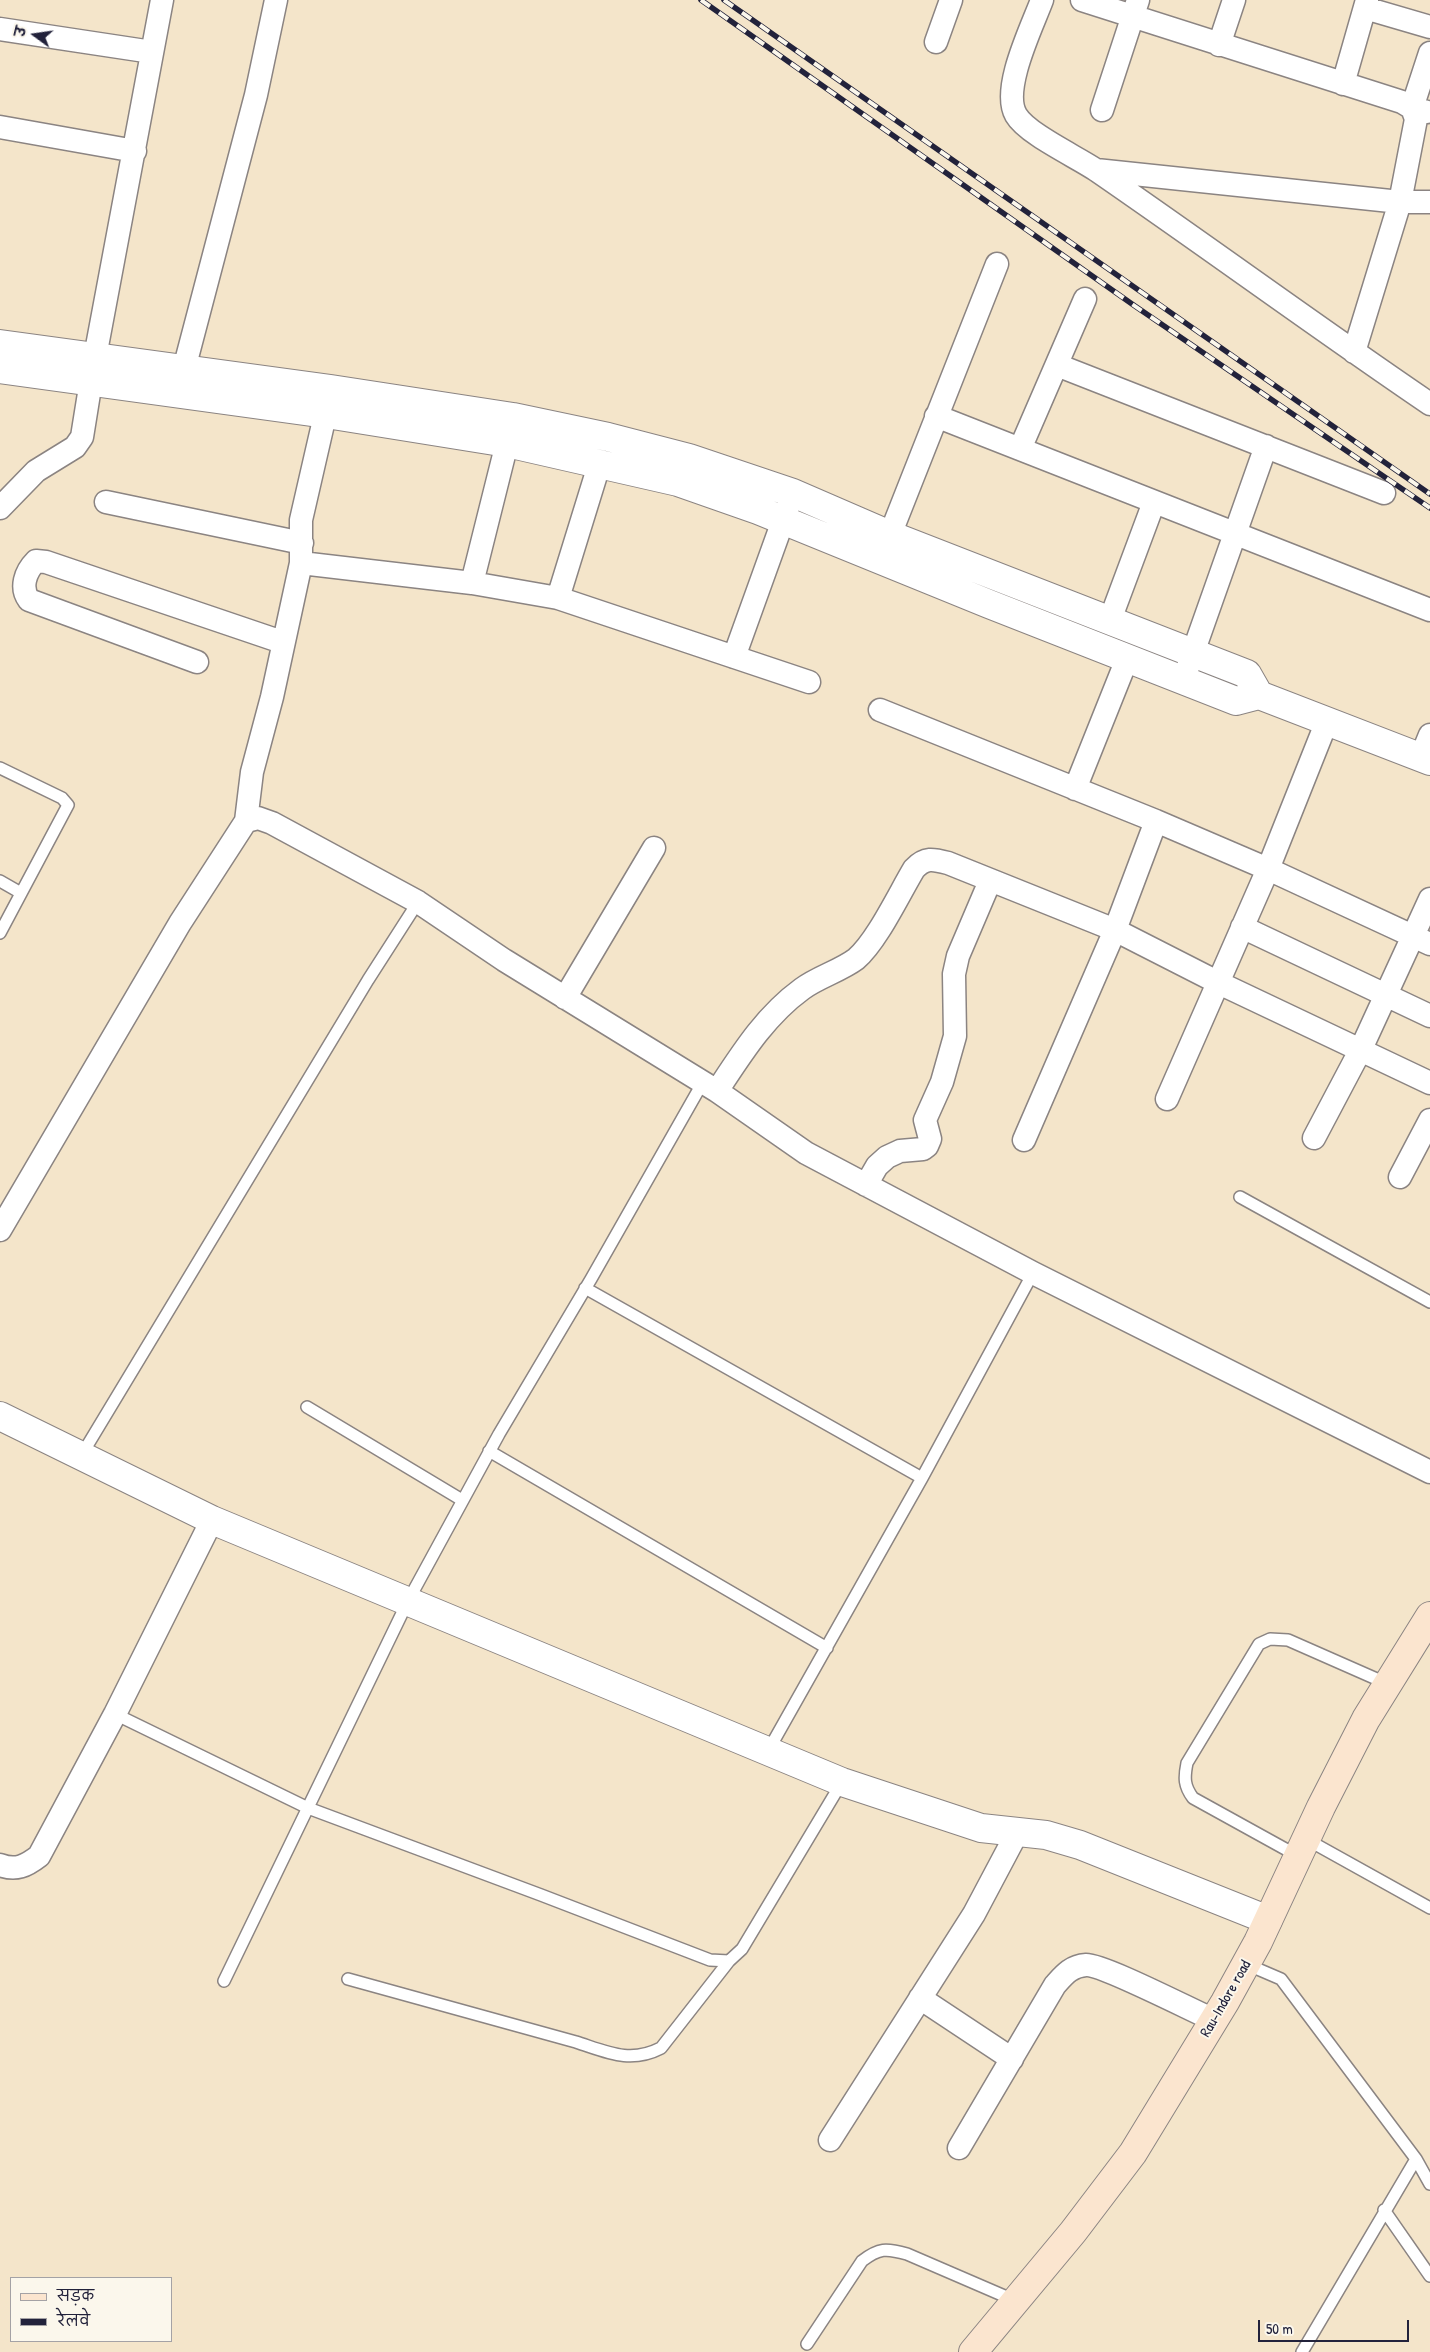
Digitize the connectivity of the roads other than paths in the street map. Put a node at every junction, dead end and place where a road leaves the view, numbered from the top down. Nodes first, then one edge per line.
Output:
1 (162, 0) edge
2 (276, 0) edge
3 (950, 0) edge
4 (1042, 0) edge
5 (1082, 0) edge
6 (1234, 0) edge
7 (1366, 4) edge
8 (1135, 8) edge
9 (1430, 27) edge
10 (0, 29) edge
11 (936, 42) dead end
12 (1219, 44) junction
13 (152, 52) junction
14 (1430, 53) edge
15 (1343, 84) junction
16 (1102, 110) dead end
17 (1421, 110) edge
18 (0, 127) edge
19 (135, 151) junction
20 (1095, 170) junction
21 (1400, 202) junction
22 (1430, 202) edge
23 (997, 264) dead end
24 (1086, 299) dead end
25 (0, 344) edge
26 (1354, 352) junction
27 (1057, 365) junction
28 (0, 369) edge
29 (93, 369) junction
30 (184, 369) junction
31 (328, 402) junction
32 (1430, 404) edge
33 (936, 416) junction
34 (507, 443) junction
35 (1266, 446) junction
36 (1020, 449) junction
37 (600, 462) junction
38 (793, 493) junction
39 (1384, 493) dead end
40 (106, 502) dead end
41 (1154, 502) junction
42 (0, 508) edge
43 (783, 520) junction
44 (1235, 534) junction
45 (890, 536) junction
46 (301, 553) junction
47 (472, 583) junction
48 (558, 598) junction
49 (1430, 610) edge
50 (1110, 620) junction
51 (282, 642) junction
52 (1194, 654) junction
53 (734, 657) junction
54 (1127, 659) junction
55 (197, 662) dead end
56 (1183, 680) junction
57 (809, 682) dead end
58 (1259, 695) junction
59 (880, 710) dead end
60 (1328, 721) junction
61 (1427, 751) edge
62 (0, 768) edge
63 (1075, 789) junction
64 (246, 821) junction
65 (1156, 821) junction
66 (654, 848) dead end
67 (1268, 869) junction
68 (0, 881) edge
69 (990, 881) junction
70 (21, 893) junction
71 (1430, 899) edge
72 (418, 902) junction
73 (1242, 928) junction
74 (1115, 930) junction
75 (0, 933) edge
76 (1422, 940) edge
77 (1219, 983) junction
78 (1387, 994) junction
79 (565, 998) junction
80 (1430, 1016) edge
81 (1361, 1049) junction
82 (1430, 1083) edge
83 (710, 1086) junction
84 (1167, 1099) dead end
85 (1430, 1120) edge
86 (1314, 1138) dead end
87 (1024, 1140) dead end
88 (1400, 1177) dead end
89 (866, 1185) junction
90 (1240, 1197) dead end
91 (0, 1230) edge
92 (1033, 1273) junction
93 (585, 1288) junction
94 (1430, 1302) edge
95 (307, 1407) dead end
96 (0, 1416) edge
97 (489, 1451) junction
98 (80, 1456) junction
99 (1430, 1472) edge
100 (922, 1478) junction
101 (462, 1500) junction
102 (212, 1520) junction
103 (408, 1601) junction
104 (1430, 1616) edge
105 (828, 1648) junction
106 (1388, 1684) junction
107 (115, 1714) junction
108 (768, 1751) junction
109 (842, 1782) junction
110 (308, 1808) junction
111 (1018, 1831) junction
112 (1302, 1847) junction
113 (0, 1865) edge
114 (1430, 1908) edge
115 (1268, 1920) junction
116 (729, 1961) junction
117 (1246, 1964) junction
118 (348, 1979) dead end
119 (224, 1981) dead end
120 (920, 1998) junction
121 (1214, 2020) junction
122 (1012, 2059) junction
123 (830, 2140) dead end
124 (959, 2148) dead end
125 (1416, 2159) junction
126 (1430, 2184) edge
127 (1384, 2210) junction
128 (1430, 2276) edge
129 (1016, 2301) junction
130 (807, 2344) dead end
131 (973, 2352) edge
132 (1302, 2352) edge

1 - 13 street
2 - 30 street
3 - 11 street
4 - 20 street
5 - 8 street
6 - 12 street
7 - 9 street
7 - 15 street
8 - 12 street
8 - 16 street
10 - 13 street
12 - 15 street
13 - 19 street
14 - 17 street
15 - 17 street
17 - 21 street
18 - 19 street
19 - 29 street
20 - 21 street
20 - 26 street
21 - 22 street
21 - 26 street
23 - 33 street
24 - 27 street
25 - 29 street
26 - 32 street
27 - 35 street
27 - 36 street
28 - 29 street
29 - 30 street
29 - 31 street
29 - 42 street
30 - 31 street
31 - 34 street
31 - 38 street
31 - 46 street
33 - 36 street
33 - 45 street
34 - 37 street
34 - 47 street
35 - 39 street
35 - 44 street
36 - 41 street
37 - 43 street
37 - 48 street
38 - 43 street
38 - 45 street
40 - 46 street
41 - 44 street
41 - 50 street
43 - 53 street
43 - 54 street
44 - 49 street
44 - 52 street
45 - 50 street
46 - 47 street
46 - 51 street
47 - 48 street
48 - 53 street
50 - 52 street
51 - 55 street
51 - 64 street
52 - 56 street
52 - 58 street
53 - 57 street
54 - 56 street
54 - 63 street
56 - 58 street
58 - 60 street
59 - 63 street
60 - 61 street
60 - 67 street
62 - 70 lane
63 - 65 street
64 - 72 street
64 - 91 street
65 - 67 street
65 - 74 street
66 - 79 street
67 - 73 street
67 - 76 street
68 - 70 lane
69 - 74 street
69 - 83 street
69 - 89 street
70 - 75 lane
71 - 76 street
72 - 79 street
72 - 98 lane
73 - 77 street
73 - 78 street
74 - 77 street
74 - 87 street
76 - 78 street
77 - 81 street
77 - 84 street
78 - 80 street
78 - 81 street
79 - 83 street
81 - 82 street
81 - 86 street
83 - 89 street
83 - 93 lane
85 - 88 street
89 - 92 street
90 - 94 lane
92 - 99 street
92 - 100 lane
93 - 97 lane
93 - 100 lane
95 - 101 lane
96 - 98 street
97 - 101 lane
97 - 105 lane
98 - 102 street
100 - 105 lane
101 - 103 lane
102 - 103 street
102 - 107 street
103 - 108 street
103 - 110 lane
104 - 106 main road, Rau-Indore road
105 - 108 lane
106 - 112 main road, Rau-Indore road
106 - 112 lane
107 - 110 lane
107 - 113 street
108 - 109 street
109 - 111 street
109 - 116 lane
110 - 116 lane
110 - 119 lane
111 - 115 street
111 - 120 street
112 - 114 lane
112 - 115 main road, Rau-Indore road
115 - 117 main road, Rau-Indore road
116 - 118 lane
117 - 121 main road, Rau-Indore road
117 - 125 lane
120 - 122 street
120 - 123 street
121 - 122 street
121 - 129 main road, Rau-Indore road
122 - 124 street
125 - 126 lane
125 - 127 lane
127 - 128 lane
127 - 132 lane
129 - 130 lane
129 - 131 main road, Rau-Indore road

